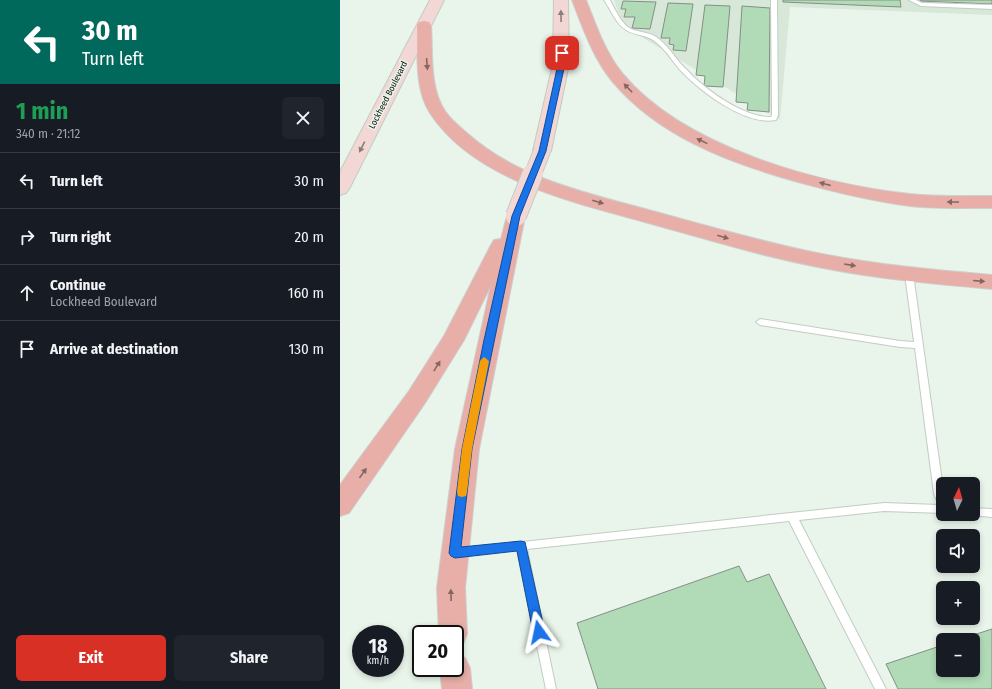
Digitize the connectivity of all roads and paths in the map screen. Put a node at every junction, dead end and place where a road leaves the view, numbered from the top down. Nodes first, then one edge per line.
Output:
1 (437, 0) edge
2 (561, 0) edge
3 (579, 0) edge
4 (607, 0) edge
5 (774, 0) edge
6 (912, 0) edge
7 (992, 7) edge
8 (424, 26) junction
9 (340, 190) edge
10 (992, 202) edge
11 (516, 216) junction
12 (909, 274) junction
13 (992, 282) edge
14 (760, 322) dead end
15 (918, 345) junction
16 (937, 477) edge
17 (340, 505) edge
18 (936, 509) edge
19 (980, 512) edge
20 (992, 513) edge
21 (792, 517) junction
22 (521, 546) junction
23 (455, 553) junction
24 (453, 625) edge
25 (456, 677) edge
26 (457, 689) edge
27 (551, 689) edge
28 (881, 689) edge

1 - 8 main road, Lockheed Boulevard
11 -> 2 main road, bridge
10 -> 3 main road
4 - 5 lane
6 - 7 lane
8 -> 9 main road, Lockheed Boulevard
8 -> 12 main road
17 -> 11 main road
11 - 23 main road
12 -> 13 main road
12 - 15 lane
14 - 15 lane
15 - 16 lane
18 - 21 lane
19 - 20 lane
21 - 22 lane
21 - 28 lane
22 - 23 lane
22 - 27 lane
24 -> 23 main road
25 - 26 main road

